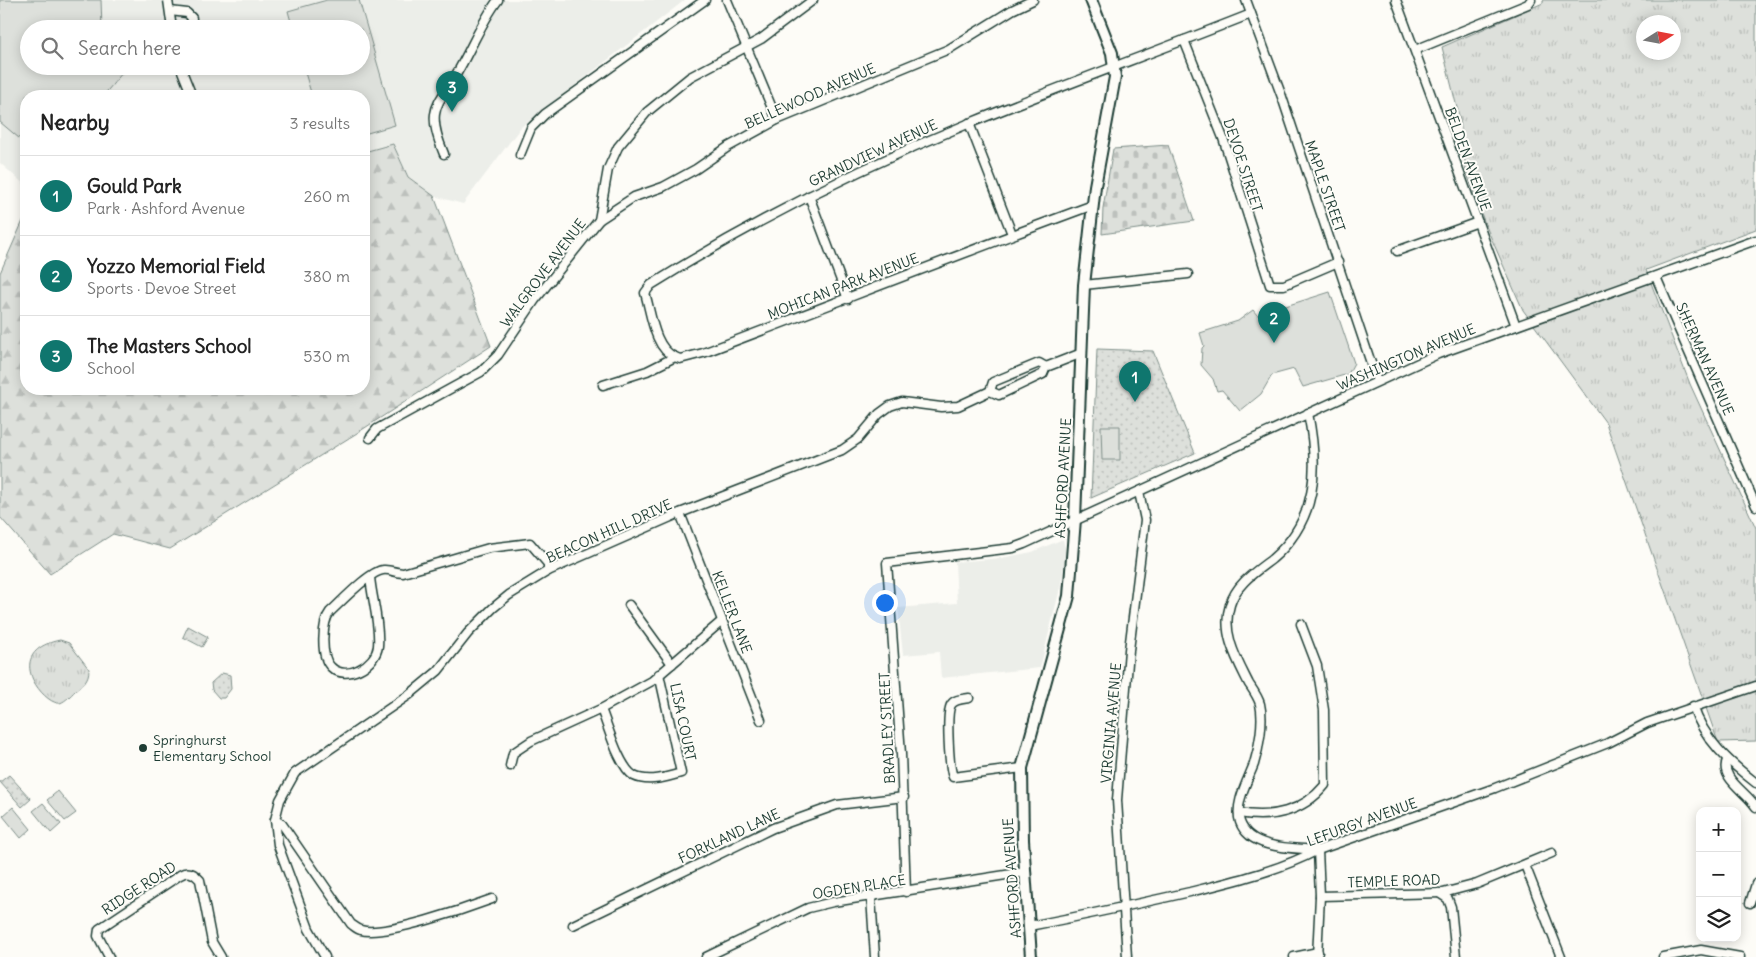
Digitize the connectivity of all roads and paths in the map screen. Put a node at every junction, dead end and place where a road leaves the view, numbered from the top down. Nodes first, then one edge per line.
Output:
1 (168, 0) edge
2 (498, 0) edge
3 (705, 0) edge
4 (727, 0) edge
5 (1033, 0) edge
6 (1091, 0) edge
7 (1246, 0) edge
8 (1396, 0) edge
9 (1531, 0) edge
10 (814, 1) edge
11 (170, 11) junction
12 (1251, 14) junction
13 (171, 20) edge
14 (192, 20) edge
15 (1184, 40) junction
16 (747, 47) junction
17 (1415, 50) junction
18 (1115, 68) junction
19 (184, 75) edge
20 (190, 90) edge
21 (777, 120) junction
22 (969, 123) junction
23 (444, 154) dead end
24 (520, 154) dead end
25 (809, 196) junction
26 (1093, 205) junction
27 (599, 220) junction
28 (1478, 222) junction
29 (1012, 234) junction
30 (1756, 240) edge
31 (1396, 251) dead end
32 (1338, 262) junction
33 (1188, 274) dead end
34 (1656, 277) junction
35 (1084, 284) junction
36 (848, 299) junction
37 (1516, 326) junction
38 (1082, 353) junction
39 (675, 357) junction
40 (1046, 367) junction
41 (1377, 381) junction
42 (603, 385) dead end
43 (990, 391) junction
44 (1308, 413) junction
45 (370, 438) dead end
46 (1139, 492) junction
47 (1756, 506) edge
48 (680, 513) junction
49 (1076, 519) junction
50 (887, 563) joint
51 (548, 571) junction
52 (370, 577) junction
53 (629, 605) dead end
54 (722, 621) junction
55 (1301, 624) dead end
56 (672, 664) junction
57 (659, 674) junction
58 (1756, 686) edge
59 (969, 698) dead end
60 (1693, 706) junction
61 (601, 709) junction
62 (761, 720) dead end
63 (1727, 760) junction
64 (510, 766) dead end
65 (1022, 768) junction
66 (1756, 783) edge
67 (904, 797) junction
68 (1756, 807) edge
69 (1239, 813) junction
70 (275, 820) junction
71 (1318, 850) junction
72 (1552, 853) dead end
73 (1525, 865) junction
74 (1025, 872) junction
75 (1756, 884) edge
76 (906, 892) junction
77 (1439, 893) junction
78 (871, 896) junction
79 (1320, 896) junction
80 (492, 899) dead end
81 (1750, 903) dead end
82 (1123, 908) junction
83 (573, 925) dead end
84 (1029, 926) junction
85 (1317, 954) edge
86 (109, 957) edge
87 (221, 957) edge
88 (325, 957) edge
89 (706, 957) edge
90 (875, 957) edge
91 (1031, 957) edge
92 (1127, 957) edge
93 (1294, 957) edge
94 (1456, 957) edge
95 (1561, 957) edge
96 (1663, 957) edge
97 (1740, 957) edge

1 - 11 street
2 - 23 street
3 - 24 street
4 - 16 street
5 - 21 street, BELLEWOOD AVENUE
6 - 18 main road, ASHFORD AVENUE
7 - 12 street, MAPLE STREET
8 - 17 street, BELDEN AVENUE
9 - 17 street
10 - 16 street, WALGROVE AVENUE
11 - 13 street
11 - 14 street
12 - 15 street, GRANDVIEW AVENUE
12 - 32 street, MAPLE STREET
15 - 18 street, GRANDVIEW AVENUE
15 - 32 street, DEVOE STREET
16 - 21 street
16 - 27 street, WALGROVE AVENUE
17 - 28 street, BELDEN AVENUE
18 - 22 street, GRANDVIEW AVENUE
18 - 26 main road, ASHFORD AVENUE
19 - 20 street
21 - 27 street, BELLEWOOD AVENUE
22 - 25 street, GRANDVIEW AVENUE
22 - 29 street
25 - 36 street
25 - 39 street, GRANDVIEW AVENUE
26 - 29 street, MOHICAN PARK AVENUE
26 - 35 main road, ASHFORD AVENUE
27 - 45 street, WALGROVE AVENUE
28 - 31 street
28 - 37 street, BELDEN AVENUE
29 - 36 street, MOHICAN PARK AVENUE
30 - 34 street, WASHINGTON AVENUE
32 - 41 street, MAPLE STREET
33 - 35 street
34 - 37 street, WASHINGTON AVENUE
34 - 47 street, SHERMAN AVENUE
35 - 38 main road, ASHFORD AVENUE
36 - 39 street, MOHICAN PARK AVENUE
37 - 41 street, WASHINGTON AVENUE
38 - 40 street, BEACON HILL DRIVE
38 - 49 main road, ASHFORD AVENUE
39 - 42 street, MOHICAN PARK AVENUE
40 - 43 street, BEACON HILL DRIVE
40 - 43 street, BEACON HILL DRIVE
41 - 44 street, WASHINGTON AVENUE
43 - 48 street, BEACON HILL DRIVE
44 - 46 street, WASHINGTON AVENUE
44 - 69 street
46 - 49 street, WASHINGTON AVENUE
46 - 82 street, VIRGINIA AVENUE
48 - 51 street, BEACON HILL DRIVE
48 - 54 street, KELLER LANE
49 - 50 street, WASHINGTON AVENUE
49 - 65 main road, ASHFORD AVENUE
50 - 67 street, BRADLEY STREET
51 - 52 street
51 - 70 street, BEACON HILL DRIVE
52 - 52 street
53 - 56 street
54 - 56 street
54 - 62 street, KELLER LANE
55 - 69 street
56 - 57 street
57 - 61 street
57 - 61 street, LISA COURT
58 - 60 street
59 - 65 street
60 - 63 street
60 - 71 street, LEFURGY AVENUE
61 - 64 street
63 - 66 street
63 - 68 street
65 - 74 main road, ASHFORD AVENUE
67 - 76 street, BRADLEY STREET
67 - 83 street, FORKLAND LANE
69 - 71 street
70 - 80 street
70 - 88 street, BEACON HILL DRIVE
71 - 79 street
71 - 82 street, LEFURGY AVENUE
72 - 73 street, TEMPLE ROAD
73 - 77 street, TEMPLE ROAD
73 - 95 street
74 - 76 street, OGDEN PLACE
74 - 84 main road, ASHFORD AVENUE
75 - 81 street
76 - 78 street, OGDEN PLACE
77 - 79 street, TEMPLE ROAD
77 - 94 street
78 - 89 street, OGDEN PLACE
78 - 90 street
79 - 85 street
82 - 84 street, LEFURGY AVENUE
82 - 92 street, VIRGINIA AVENUE
84 - 91 main road, ASHFORD AVENUE
85 - 93 street
86 - 87 street, RIDGE ROAD
96 - 97 street

